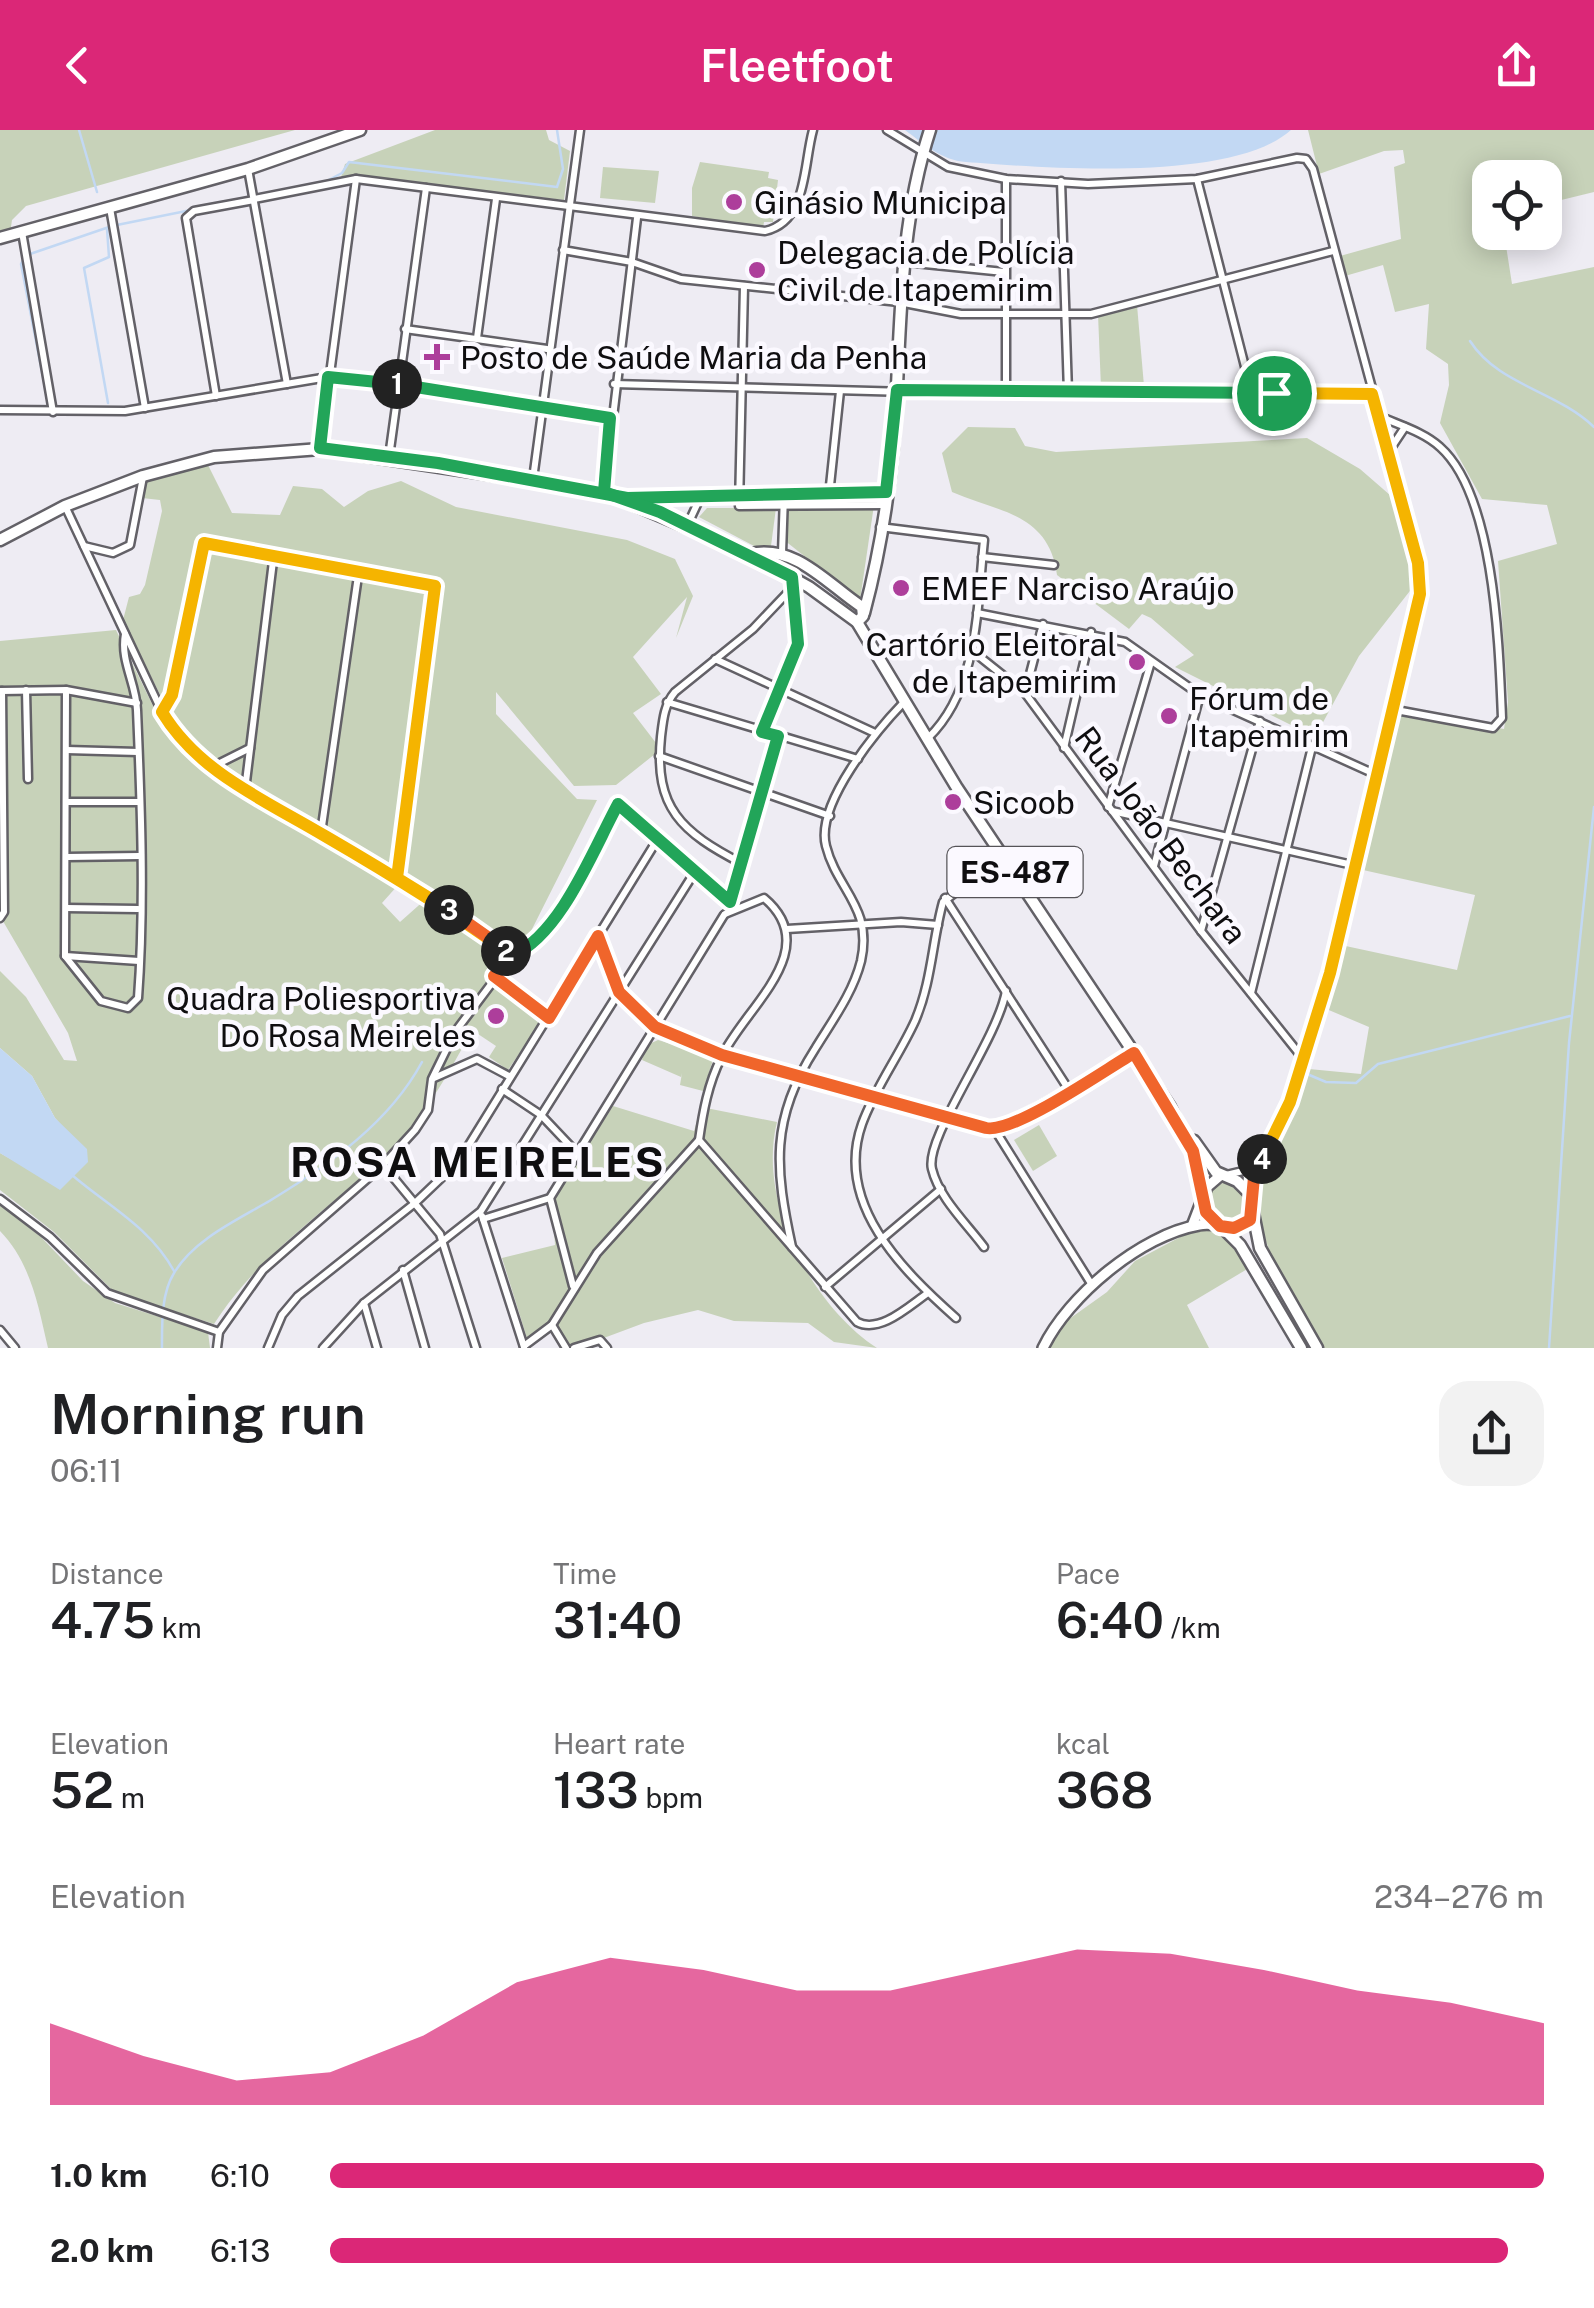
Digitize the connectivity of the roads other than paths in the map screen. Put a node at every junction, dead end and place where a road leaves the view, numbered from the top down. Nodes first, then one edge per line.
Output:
1 (360, 130) edge
2 (580, 130) edge
3 (813, 130) edge
4 (887, 130) edge
5 (930, 130) edge
6 (923, 152) junction
7 (248, 168) junction
8 (1196, 178) junction
9 (356, 179) junction
10 (1006, 179) junction
11 (1061, 182) junction
12 (426, 188) junction
13 (254, 199) junction
14 (496, 199) junction
15 (110, 208) junction
16 (569, 208) junction
17 (637, 218) junction
18 (22, 232) junction
19 (0, 238) edge
20 (563, 250) junction
21 (1333, 251) junction
22 (632, 262) junction
23 (905, 262) junction
24 (1004, 272) junction
25 (1222, 281) junction
26 (744, 286) junction
27 (899, 302) junction
28 (1065, 315) junction
29 (1005, 317) junction
30 (405, 329) junction
31 (477, 338) junction
32 (548, 349) junction
33 (328, 377) junction
34 (287, 384) junction
35 (399, 384) junction
36 (614, 384) junction
37 (740, 390) junction
38 (897, 390) junction
39 (840, 392) junction
40 (1068, 392) junction
41 (1006, 394) junction
42 (1252, 394) junction
43 (1372, 394) junction
44 (216, 396) junction
45 (540, 406) junction
46 (146, 408) junction
47 (0, 410) edge
48 (52, 412) junction
49 (1378, 416) junction
50 (610, 418) junction
51 (1405, 427) junction
52 (320, 448) junction
53 (1388, 452) junction
54 (390, 456) junction
55 (143, 476) junction
56 (533, 480) junction
57 (604, 492) junction
58 (886, 492) junction
59 (739, 494) junction
60 (830, 494) junction
61 (784, 495) junction
62 (701, 496) junction
63 (627, 498) junction
64 (883, 504) junction
65 (828, 505) junction
66 (64, 506) junction
67 (784, 507) junction
68 (688, 526) junction
69 (879, 527) junction
70 (0, 540) edge
71 (84, 546) junction
72 (274, 553) junction
73 (782, 553) junction
74 (750, 554) junction
75 (982, 557) junction
76 (1054, 566) dead end
77 (358, 569) junction
78 (792, 582) junction
79 (859, 613) junction
80 (977, 613) junction
81 (1043, 624) junction
82 (1091, 632) junction
83 (124, 634) junction
84 (970, 649) junction
85 (715, 659) junction
86 (1151, 662) junction
87 (26, 690) junction
88 (66, 690) junction
89 (780, 690) junction
90 (1, 691) edge
91 (1025, 693) junction
92 (1200, 694) junction
93 (667, 702) junction
94 (904, 702) junction
95 (137, 703) junction
96 (1396, 710) junction
97 (162, 712) junction
98 (1260, 721) junction
99 (762, 732) junction
100 (875, 733) junction
101 (778, 736) junction
102 (928, 738) junction
103 (1312, 747) junction
104 (251, 748) junction
105 (67, 750) junction
106 (1064, 750) junction
107 (138, 752) junction
108 (659, 756) junction
109 (858, 759) junction
110 (212, 768) junction
111 (1379, 776) junction
112 (28, 780) dead end
113 (245, 790) junction
114 (762, 793) junction
115 (66, 802) junction
116 (138, 802) junction
117 (1110, 809) junction
118 (830, 816) junction
119 (1169, 823) junction
120 (320, 833) junction
121 (1227, 836) junction
122 (659, 838) junction
123 (1284, 850) junction
124 (67, 856) junction
125 (140, 856) junction
126 (1004, 856) junction
127 (743, 864) junction
128 (1357, 866) junction
129 (1154, 867) junction
130 (696, 870) junction
131 (397, 878) junction
132 (945, 898) junction
133 (730, 902) junction
134 (66, 908) junction
135 (138, 909) junction
136 (724, 914) junction
137 (0, 918) edge
138 (862, 923) junction
139 (938, 925) junction
140 (788, 929) junction
141 (1201, 931) junction
142 (598, 936) junction
143 (513, 955) junction
144 (66, 956) junction
145 (139, 961) junction
146 (494, 976) junction
147 (619, 992) junction
148 (1006, 992) junction
149 (1251, 992) junction
150 (549, 1018) junction
151 (655, 1027) junction
152 (1134, 1053) junction
153 (722, 1055) junction
154 (1304, 1061) junction
155 (798, 1074) junction
156 (509, 1076) junction
157 (432, 1079) junction
158 (502, 1089) junction
159 (1070, 1090) junction
160 (874, 1098) junction
161 (541, 1115) junction
162 (946, 1119) junction
163 (1178, 1120) junction
164 (995, 1130) junction
165 (699, 1140) junction
166 (1268, 1145) junction
167 (576, 1152) junction
168 (383, 1165) junction
169 (1221, 1175) junction
170 (940, 1189) junction
171 (1204, 1196) junction
172 (550, 1198) junction
173 (0, 1199) edge
174 (1254, 1202) junction
175 (414, 1204) junction
176 (482, 1215) junction
177 (1192, 1226) junction
178 (1220, 1226) junction
179 (882, 1238) junction
180 (444, 1242) junction
181 (984, 1247) dead end
182 (792, 1249) junction
183 (403, 1270) junction
184 (1092, 1285) junction
185 (824, 1287) junction
186 (573, 1288) junction
187 (928, 1293) junction
188 (364, 1303) junction
189 (956, 1318) dead end
190 (552, 1325) junction
191 (0, 1330) edge
192 (220, 1332) junction
193 (524, 1347) edge
194 (15, 1348) edge
195 (217, 1348) edge
196 (268, 1348) edge
197 (323, 1348) edge
198 (376, 1348) edge
199 (426, 1348) edge
200 (476, 1348) edge
201 (566, 1348) edge
202 (574, 1348) edge
203 (607, 1348) edge
204 (1043, 1348) edge
205 (1302, 1348) edge
206 (1316, 1348) edge

1 - 7 main road
2 - 16 street
3 - 17 street
4 - 6 street
5 - 6 main road
6 - 10 street
6 - 23 main road
7 - 13 street
7 - 15 main road
8 - 11 street
8 - 21 street
8 - 25 street
9 - 12 street
9 - 13 street
9 - 33 street
10 - 11 street
10 - 24 street
11 - 28 street
12 - 14 street
12 - 30 street
13 - 34 street
13 - 44 street
14 - 16 street
14 - 31 street
15 - 18 main road
15 - 46 street
16 - 17 street
16 - 20 street
17 - 22 street
18 - 19 main road
18 - 48 street
20 - 22 street
20 - 32 street
21 - 25 street
21 - 43 street
22 - 26 street
22 - 36 street
23 - 24 street
23 - 27 main road
24 - 29 street
25 - 28 street
25 - 42 street
26 - 27 street
26 - 37 street
27 - 29 street
27 - 38 main road
28 - 29 street
28 - 40 street
29 - 41 street
30 - 31 street
30 - 35 street
31 - 32 street
32 - 45 street
33 - 34 street
33 - 35 street
33 - 52 street
34 - 44 street
35 - 45 street
35 - 54 street
36 - 37 street
36 - 50 street
37 - 39 street
37 - 59 street
38 - 39 street
38 - 41 street
38 - 58 main road
39 - 60 street
40 - 41 street
40 - 42 street
42 - 43 street
43 - 49 street
44 - 46 street
45 - 50 street
45 - 56 street
46 - 48 street
47 - 48 street
49 - 51 street
49 - 53 street
50 - 57 street
51 - 53 street
51 - 96 street
52 - 54 main road
52 - 55 main road
53 - 96 street
54 - 56 main road
55 - 66 main road
55 - 71 street
56 - 57 main road
57 - 63 main road
58 - 60 street
58 - 64 main road
59 - 61 street
59 - 62 street
59 - 67 street
60 - 61 street
60 - 65 street
61 - 67 street
62 - 63 street
62 - 68 street
63 - 68 main road
64 - 65 street
64 - 69 main road
65 - 67 street
66 - 70 main road
66 - 71 street
67 - 73 street
68 - 74 main road
69 - 75 street
69 - 79 main road
71 - 83 street
72 - 77 street
72 - 97 street
72 - 104 street
73 - 74 main road
73 - 79 main road
74 - 78 main road
75 - 76 street
75 - 80 street
77 - 120 street
77 - 131 street
78 - 79 main road, ES-487
78 - 85 street
78 - 89 street
79 - 94 main road, ES-487
80 - 81 street
80 - 84 street
81 - 82 street
81 - 91 street
82 - 86 street
82 - 106 street
83 - 95 street
83 - 97 street
84 - 91 street, Rua João Bechara
84 - 102 street
85 - 89 street
85 - 93 street
86 - 92 street
86 - 117 street
87 - 88 street
87 - 90 street
87 - 112 street
88 - 95 street
88 - 105 street
89 - 99 street
89 - 100 street
90 - 137 street
91 - 106 street, Rua João Bechara
92 - 98 street
92 - 119 street
93 - 99 street
93 - 108 street
94 - 100 street
94 - 102 main road, ES-487
95 - 107 street
96 - 111 street
97 - 110 street
98 - 103 street
98 - 121 street
99 - 101 street
100 - 109 street
101 - 109 street
101 - 114 street
102 - 126 main road, ES-487
103 - 111 street
103 - 123 street
104 - 110 street
104 - 113 street
105 - 107 street
105 - 115 street
106 - 117 street, Rua João Bechara
107 - 116 street
108 - 114 street
108 - 127 street
109 - 118 street
110 - 113 street
111 - 128 street
113 - 120 street
114 - 118 street
114 - 127 street
115 - 116 street
115 - 124 street
116 - 125 street
117 - 119 street
117 - 129 street, Rua João Bechara
118 - 138 street
119 - 121 street
119 - 129 street
120 - 131 street
121 - 123 street
121 - 141 street
122 - 130 street
122 - 142 street
122 - 143 street
123 - 128 street
123 - 149 street
124 - 125 street
124 - 134 street
125 - 135 street
126 - 132 street
126 - 152 main road, ES-487
127 - 133 street
128 - 154 street
129 - 141 street, Rua João Bechara
130 - 133 street
130 - 147 street
131 - 143 street
132 - 139 street
132 - 148 street
133 - 136 street
134 - 135 street
134 - 144 street
135 - 145 street
136 - 140 street
136 - 151 street
138 - 139 street
138 - 140 street
138 - 155 street
139 - 160 street
140 - 153 street
141 - 149 street, Rua João Bechara
142 - 147 street
142 - 150 street
143 - 146 street
144 - 145 street
144 - 145 street
146 - 150 street
146 - 157 street
147 - 151 street
147 - 161 street
148 - 159 street
148 - 162 street
149 - 154 street, Rua João Bechara
150 - 156 street
151 - 153 street
151 - 167 street
152 - 159 street
152 - 163 main road, ES-487
153 - 155 street
153 - 165 street
154 - 166 street
155 - 160 street
155 - 182 street
156 - 157 street
156 - 158 street
157 - 168 street
158 - 161 street
158 - 175 street
159 - 164 street
160 - 162 street
160 - 179 street
161 - 167 street
161 - 176 street
162 - 164 street
162 - 170 street
163 - 169 main road, ES-487
163 - 171 main road, ES-487
164 - 184 street
165 - 182 street
165 - 186 street
166 - 169 street
166 - 174 street
167 - 172 street
168 - 175 street
168 - 192 street
169 - 171 street
169 - 174 main road, ES-487
170 - 179 street
170 - 181 street
171 - 177 street
171 - 178 main road, ES-487
172 - 176 street
172 - 186 street
173 - 192 street
174 - 178 street
174 - 206 main road
175 - 180 street
175 - 196 street
176 - 180 street
176 - 193 street
177 - 178 street
177 - 184 street
178 - 205 main road, ES-487
179 - 185 street
179 - 187 street
180 - 183 street
180 - 200 street
182 - 185 street
183 - 188 street
183 - 199 street
184 - 204 street
185 - 187 street
186 - 190 street
187 - 189 street
188 - 197 street
188 - 198 street
190 - 193 street
190 - 201 street
191 - 194 street
192 - 195 street
202 - 203 street

